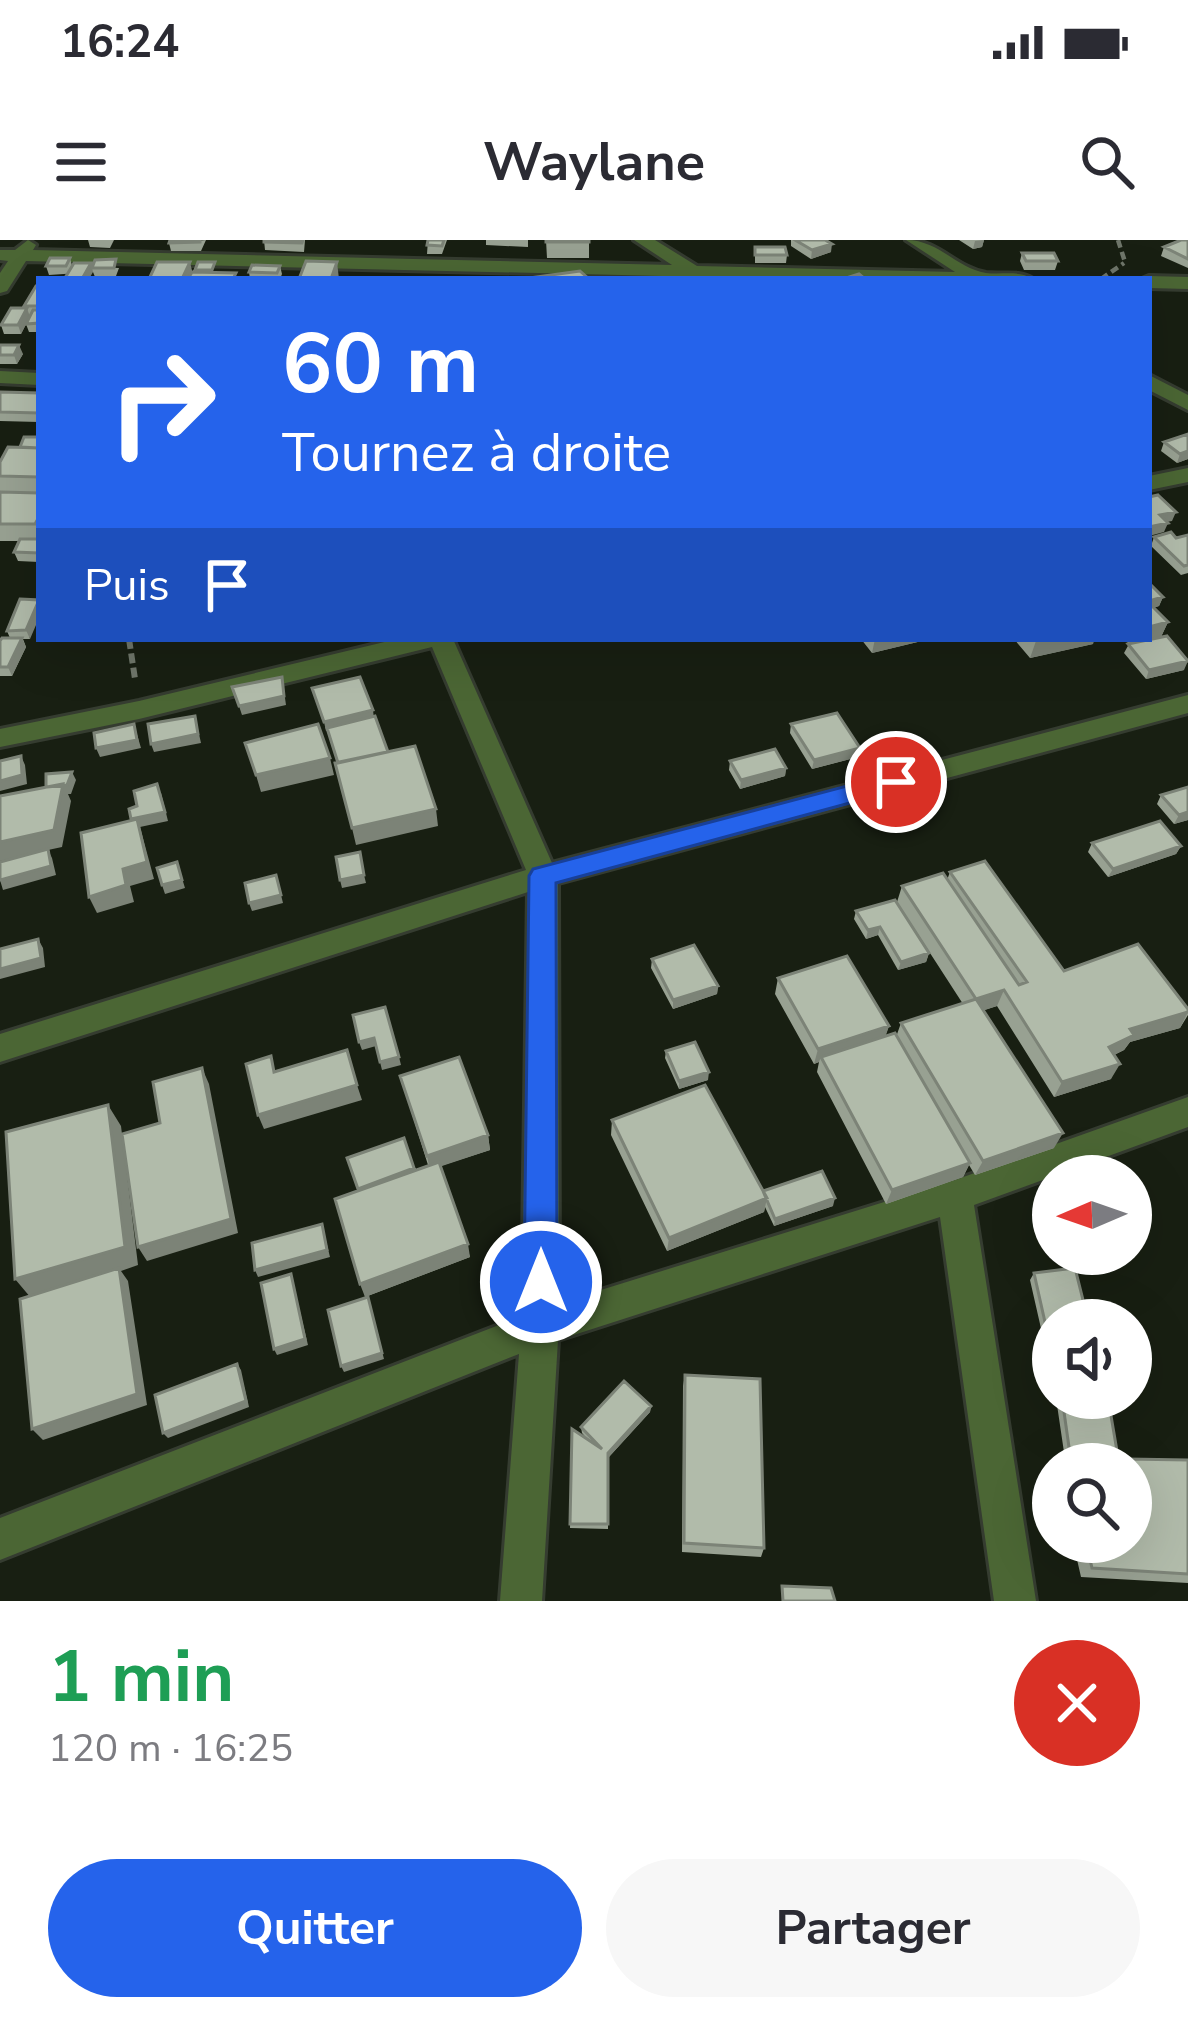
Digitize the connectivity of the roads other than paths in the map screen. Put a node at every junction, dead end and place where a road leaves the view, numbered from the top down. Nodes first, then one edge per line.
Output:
1 (643, 240) edge
2 (915, 240) edge
3 (17, 250) edge
4 (410, 264) junction
5 (699, 275) edge
6 (424, 276) edge
7 (792, 276) edge
8 (976, 276) edge
9 (1152, 282) edge
10 (1188, 283) edge
11 (0, 286) edge
12 (0, 377) edge
13 (36, 379) edge
14 (1152, 383) edge
15 (1188, 404) edge
16 (1188, 475) edge
17 (1152, 482) edge
18 (419, 642) edge
19 (442, 642) edge
20 (1188, 704) edge
21 (0, 738) edge
22 (543, 876) junction
23 (0, 1048) edge
24 (1188, 1112) edge
25 (955, 1196) junction
26 (540, 1327) junction
27 (0, 1539) edge
28 (521, 1601) edge
29 (1015, 1601) edge

1 - 5 street
2 - 8 street
3 - 4 street
3 - 11 street
4 - 5 street
4 - 6 street
5 - 7 street
9 - 10 street
12 - 13 street
14 - 15 street
16 - 17 street
18 - 21 street
19 - 22 street
20 - 22 street
22 - 23 street
22 - 26 street
24 - 25 street
25 - 26 street
25 - 29 street
26 - 27 street
26 - 28 street

